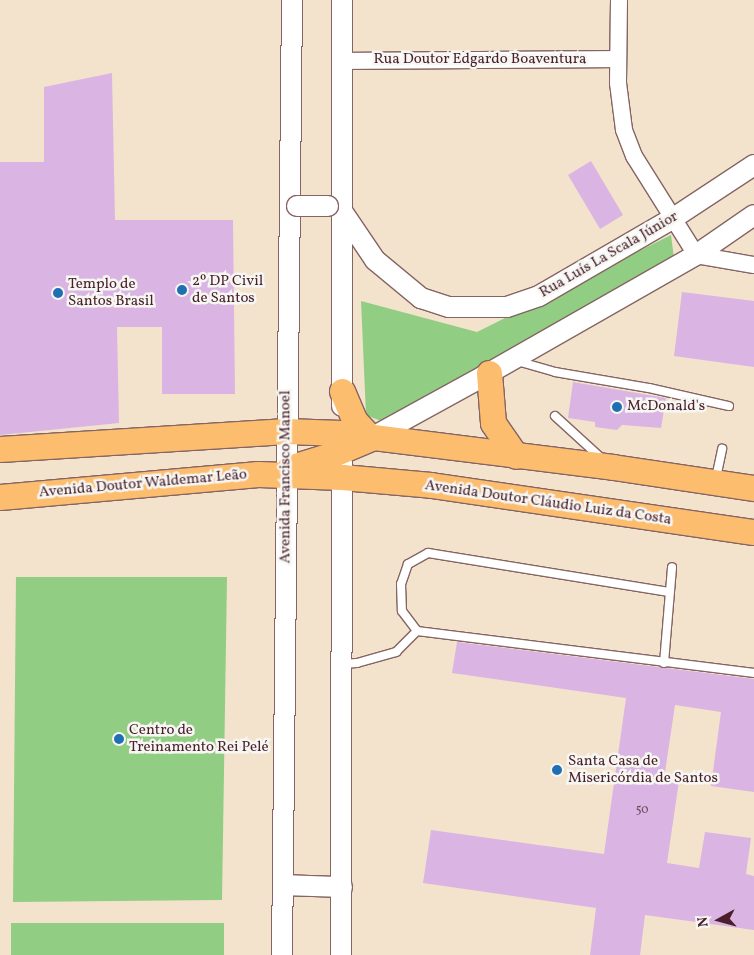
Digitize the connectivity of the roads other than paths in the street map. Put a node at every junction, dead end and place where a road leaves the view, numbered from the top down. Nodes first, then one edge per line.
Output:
1 (292, 0) edge
2 (342, 0) edge
3 (619, 0) edge
4 (617, 59) junction
5 (342, 61) junction
6 (754, 165) edge
7 (294, 206) junction
8 (337, 208) junction
9 (754, 215) edge
10 (672, 219) junction
11 (696, 255) junction
12 (754, 265) edge
13 (513, 360) junction
14 (489, 373) junction
15 (342, 391) junction
16 (729, 406) dead end
17 (555, 416) dead end
18 (286, 431) junction
19 (371, 438) junction
20 (342, 442) junction
21 (0, 449) edge
22 (722, 449) dead end
23 (516, 456) junction
24 (613, 467) junction
25 (286, 472) junction
26 (342, 476) junction
27 (715, 482) junction
28 (754, 488) edge
29 (0, 496) edge
30 (754, 532) edge
31 (672, 567) dead end
32 (669, 592) junction
33 (417, 631) junction
34 (664, 663) junction
35 (342, 664) junction
36 (754, 673) edge
37 (286, 885) junction
38 (336, 886) junction
39 (282, 955) edge
40 (341, 955) edge

1 - 7 street, Avenida Francisco Manoel
2 - 5 street
3 - 4 street
4 - 5 street, Rua Doutor Edgardo Boaventura
4 - 10 street
5 - 8 street
6 - 10 street, Rua Luís La Scala Júnior
7 - 8 street, bridge
7 - 18 street, Avenida Francisco Manoel
8 - 10 street, Rua Luís La Scala Júnior
8 - 15 street
9 - 11 street
10 - 11 street
11 - 12 street
11 - 13 street
13 - 14 street
13 - 16 lane
14 - 19 street
14 - 23 main road
15 - 19 main road
15 - 20 street
17 - 24 lane
18 - 20 main road
18 - 21 main road
18 - 25 street, Avenida Francisco Manoel
19 - 20 main road
19 - 23 main road
20 - 25 main road
20 - 26 street
22 - 27 lane
23 - 24 main road
24 - 27 main road
25 - 26 main road, Avenida Doutor Cláudio Luiz da Costa
25 - 29 main road, Avenida Doutor Waldemar Leão
25 - 37 street, Avenida Francisco Manoel
26 - 30 main road, Avenida Doutor Cláudio Luiz da Costa
26 - 35 street
27 - 28 main road
31 - 32 lane
32 - 33 lane
32 - 34 lane
33 - 34 lane
33 - 35 lane
34 - 36 lane
35 - 38 street
37 - 38 street
37 - 39 street, Avenida Francisco Manoel
38 - 40 street

